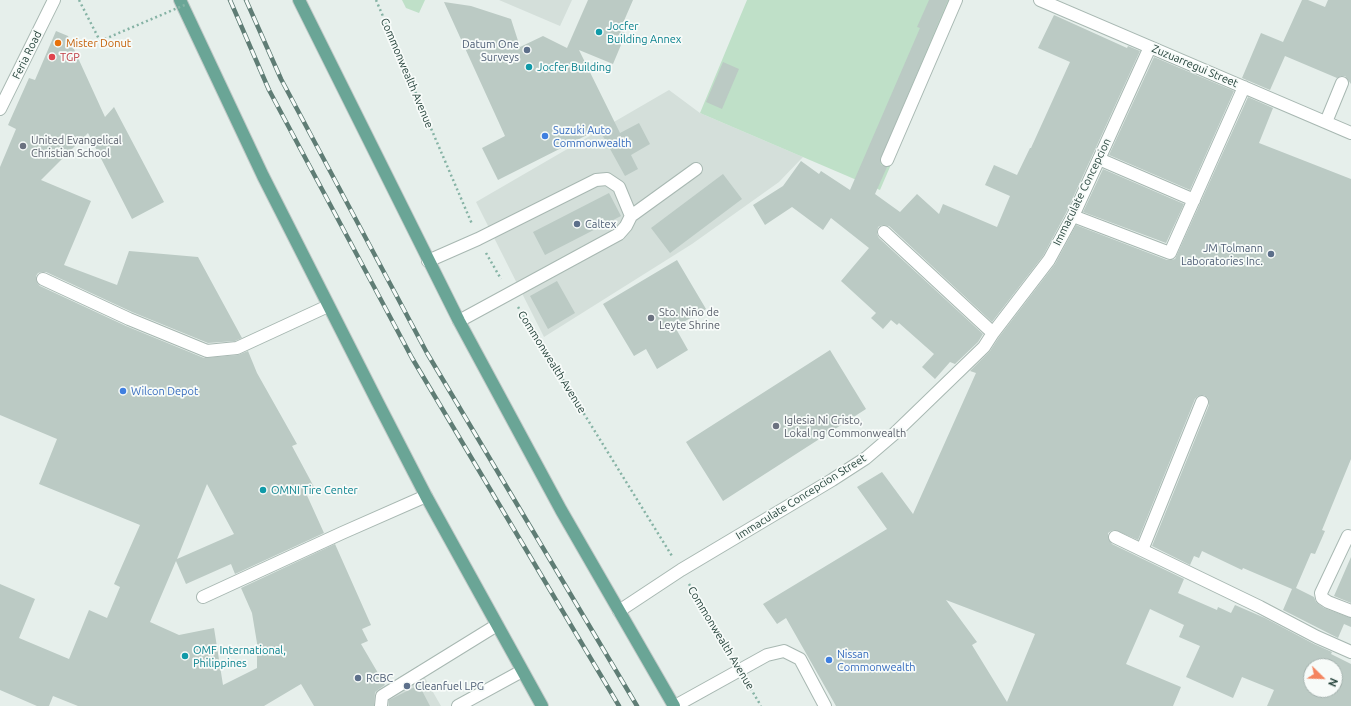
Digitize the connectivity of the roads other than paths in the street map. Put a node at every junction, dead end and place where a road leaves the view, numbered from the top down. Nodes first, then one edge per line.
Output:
1 (54, 0) edge
2 (299, 0) edge
3 (956, 0) edge
4 (1040, 0) edge
5 (184, 2) edge
6 (1150, 47) junction
7 (1342, 83) dead end
8 (1244, 87) junction
9 (0, 109) edge
10 (1326, 122) junction
11 (1351, 133) edge
12 (1099, 159) junction
13 (887, 160) dead end
14 (696, 169) dead end
15 (1194, 200) junction
16 (631, 216) junction
17 (1074, 216) junction
18 (884, 232) dead end
19 (428, 261) junction
20 (43, 279) dead end
21 (328, 306) junction
22 (459, 321) junction
23 (993, 333) junction
24 (984, 347) joint
25 (1202, 402) dead end
26 (426, 496) junction
27 (1348, 536) dead end
28 (1115, 537) dead end
29 (1142, 550) junction
30 (203, 597) dead end
31 (619, 611) junction
32 (1351, 611) edge
33 (497, 624) junction
34 (1351, 652) edge
35 (522, 671) junction
36 (381, 706) edge
37 (458, 706) edge
38 (542, 706) edge
39 (675, 706) edge
40 (825, 706) edge

1 - 9 street, Feria Road
2 - 19 main road
3 - 13 street
4 - 6 street, Zuzuarregui Street
5 - 21 main road
6 - 8 street, Zuzuarregui Street
6 - 12 street, Immaculate Concepcion
7 - 10 street
8 - 10 street, Zuzuarregui Street
8 - 15 street
10 - 11 street, Zuzuarregui Street
12 - 15 street
12 - 17 street, Immaculate Concepcion
14 - 16 street
15 - 17 street
16 - 19 street
16 - 22 street
17 - 23 street, Immaculate Concepcion
18 - 23 street
19 - 22 main road
20 - 21 street
21 - 26 main road
22 - 31 main road
23 - 24 street, Immaculate Concepcion
24 - 31 street, Immaculate Concepcion Street
25 - 29 street
26 - 30 street
26 - 33 main road
27 - 32 street
28 - 29 street
29 - 34 street
31 - 39 main road
33 - 35 main road
33 - 36 street
35 - 37 street
35 - 38 main road
39 - 40 street

